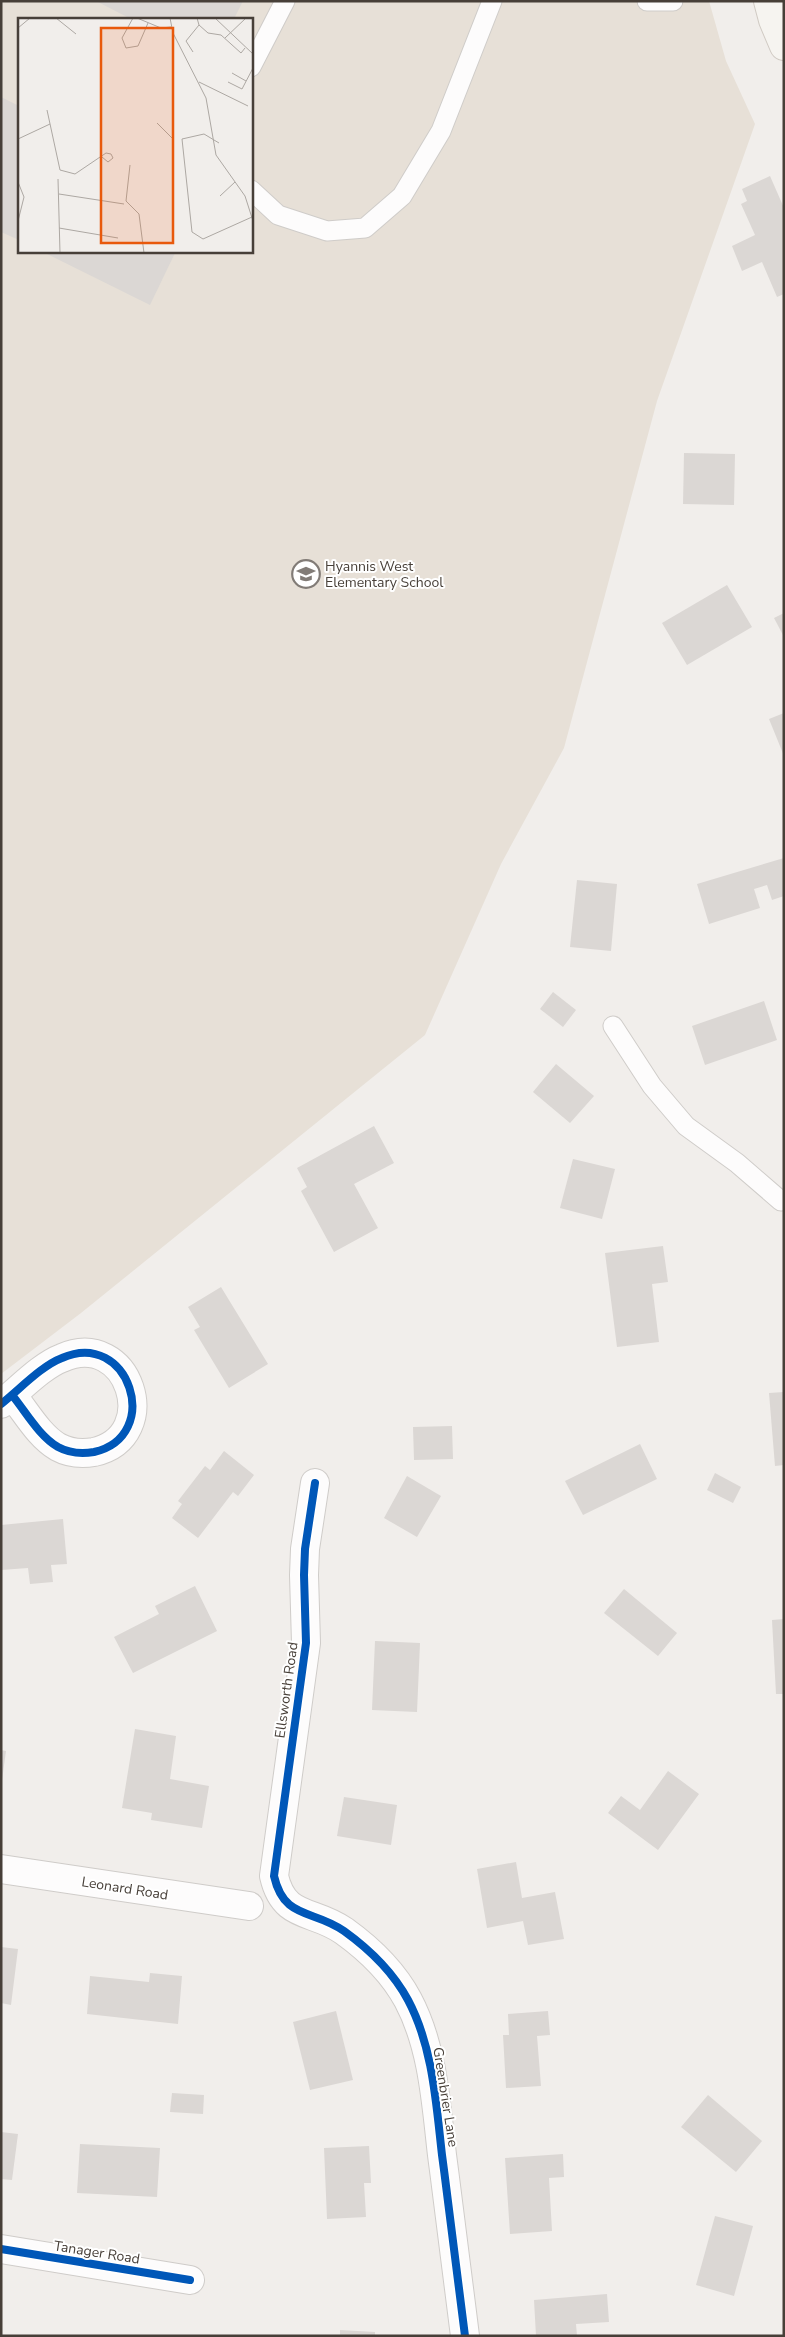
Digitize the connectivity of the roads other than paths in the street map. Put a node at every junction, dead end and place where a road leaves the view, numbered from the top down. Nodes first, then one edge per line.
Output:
1 (285, 1) edge
2 (492, 1) edge
3 (647, 1) edge
4 (673, 1) edge
5 (768, 1) edge
6 (784, 46) edge
7 (252, 65) edge
8 (252, 191) edge
9 (613, 1026) dead end
10 (781, 1200) dead end
11 (316, 1482) dead end
12 (1, 1869) edge
13 (282, 1898) joint
14 (249, 1906) dead end
15 (1, 2249) edge
16 (190, 2280) dead end
17 (465, 2336) edge

1 - 7 lane
2 - 8 lane
3 - 4 lane
5 - 6 street
9 - 10 lane
11 - 13 street, Ellsworth Road
12 - 14 street, Leonard Road
13 - 17 street, Greenbrier Lane
15 - 16 street, Tanager Road

